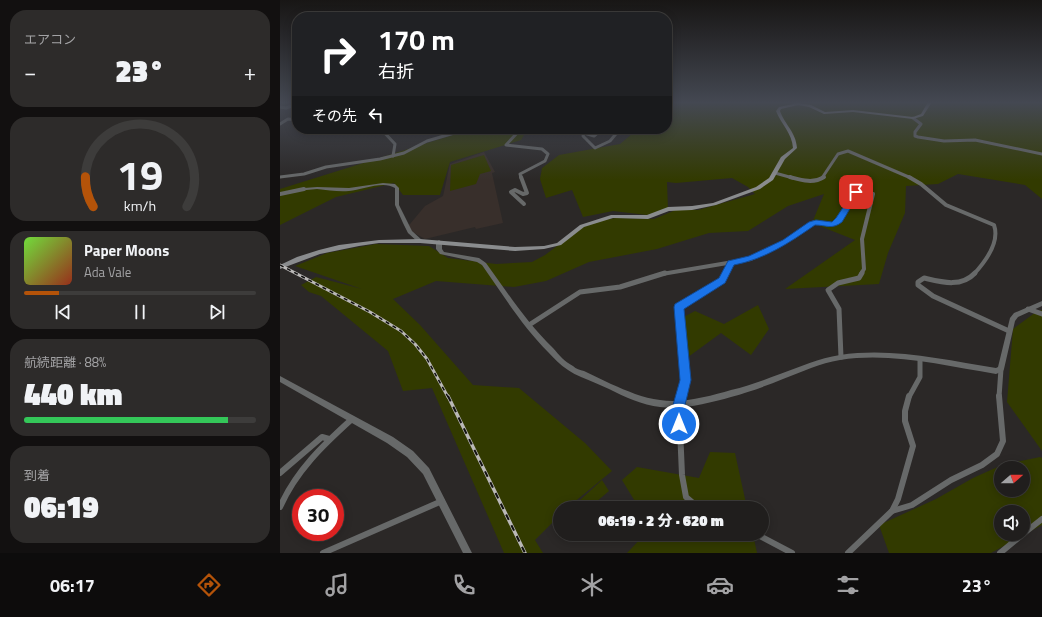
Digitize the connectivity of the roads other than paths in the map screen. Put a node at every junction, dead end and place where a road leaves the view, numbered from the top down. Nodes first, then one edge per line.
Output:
1 (788, 128) edge
2 (918, 128) edge
3 (386, 134) edge
4 (451, 134) edge
5 (516, 134) edge
6 (584, 134) edge
7 (587, 134) edge
8 (598, 134) edge
9 (616, 134) edge
10 (1042, 154) edge
11 (393, 156) junction
12 (776, 173) junction
13 (280, 177) edge
14 (304, 189) joint
15 (280, 194) edge
16 (524, 204) dead end
17 (421, 242) junction
18 (439, 242) junction
19 (731, 263) junction
20 (280, 267) edge
21 (1042, 303) edge
22 (1028, 309) junction
23 (1042, 314) edge
24 (529, 325) junction
25 (1009, 331) junction
26 (842, 357) junction
27 (920, 360) junction
28 (1001, 369) junction
29 (280, 379) edge
30 (679, 405) junction
31 (352, 419) junction
32 (329, 439) junction
33 (280, 473) edge
34 (442, 501) junction
35 (691, 501) edge
36 (280, 507) edge
37 (892, 511) junction
38 (1042, 519) edge
39 (1030, 528) edge
40 (769, 541) edge
41 (1015, 541) edge
42 (323, 553) edge
43 (468, 553) edge
44 (792, 553) edge
45 (848, 553) edge
46 (1000, 553) edge

1 - 12 main road
2 - 10 street
3 - 11 street
4 - 11 street
5 - 16 street
6 - 9 street
7 - 8 street
11 - 13 street
12 - 18 main road
12 - 25 street
14 - 15 street
14 - 17 street
17 - 18 main road
17 - 20 main road
18 - 24 street
19 - 24 street
19 - 26 street
19 - 30 street
21 - 22 street
22 - 23 street
22 - 25 street
24 - 30 street
25 - 28 street
26 - 27 street
26 - 30 street
27 - 28 street
27 - 37 street
28 - 37 street
29 - 31 street
30 - 35 street
31 - 32 street
31 - 34 street
32 - 33 street
32 - 36 street
34 - 42 street
34 - 43 street
37 - 45 street
38 - 39 street
40 - 44 street
41 - 46 street

